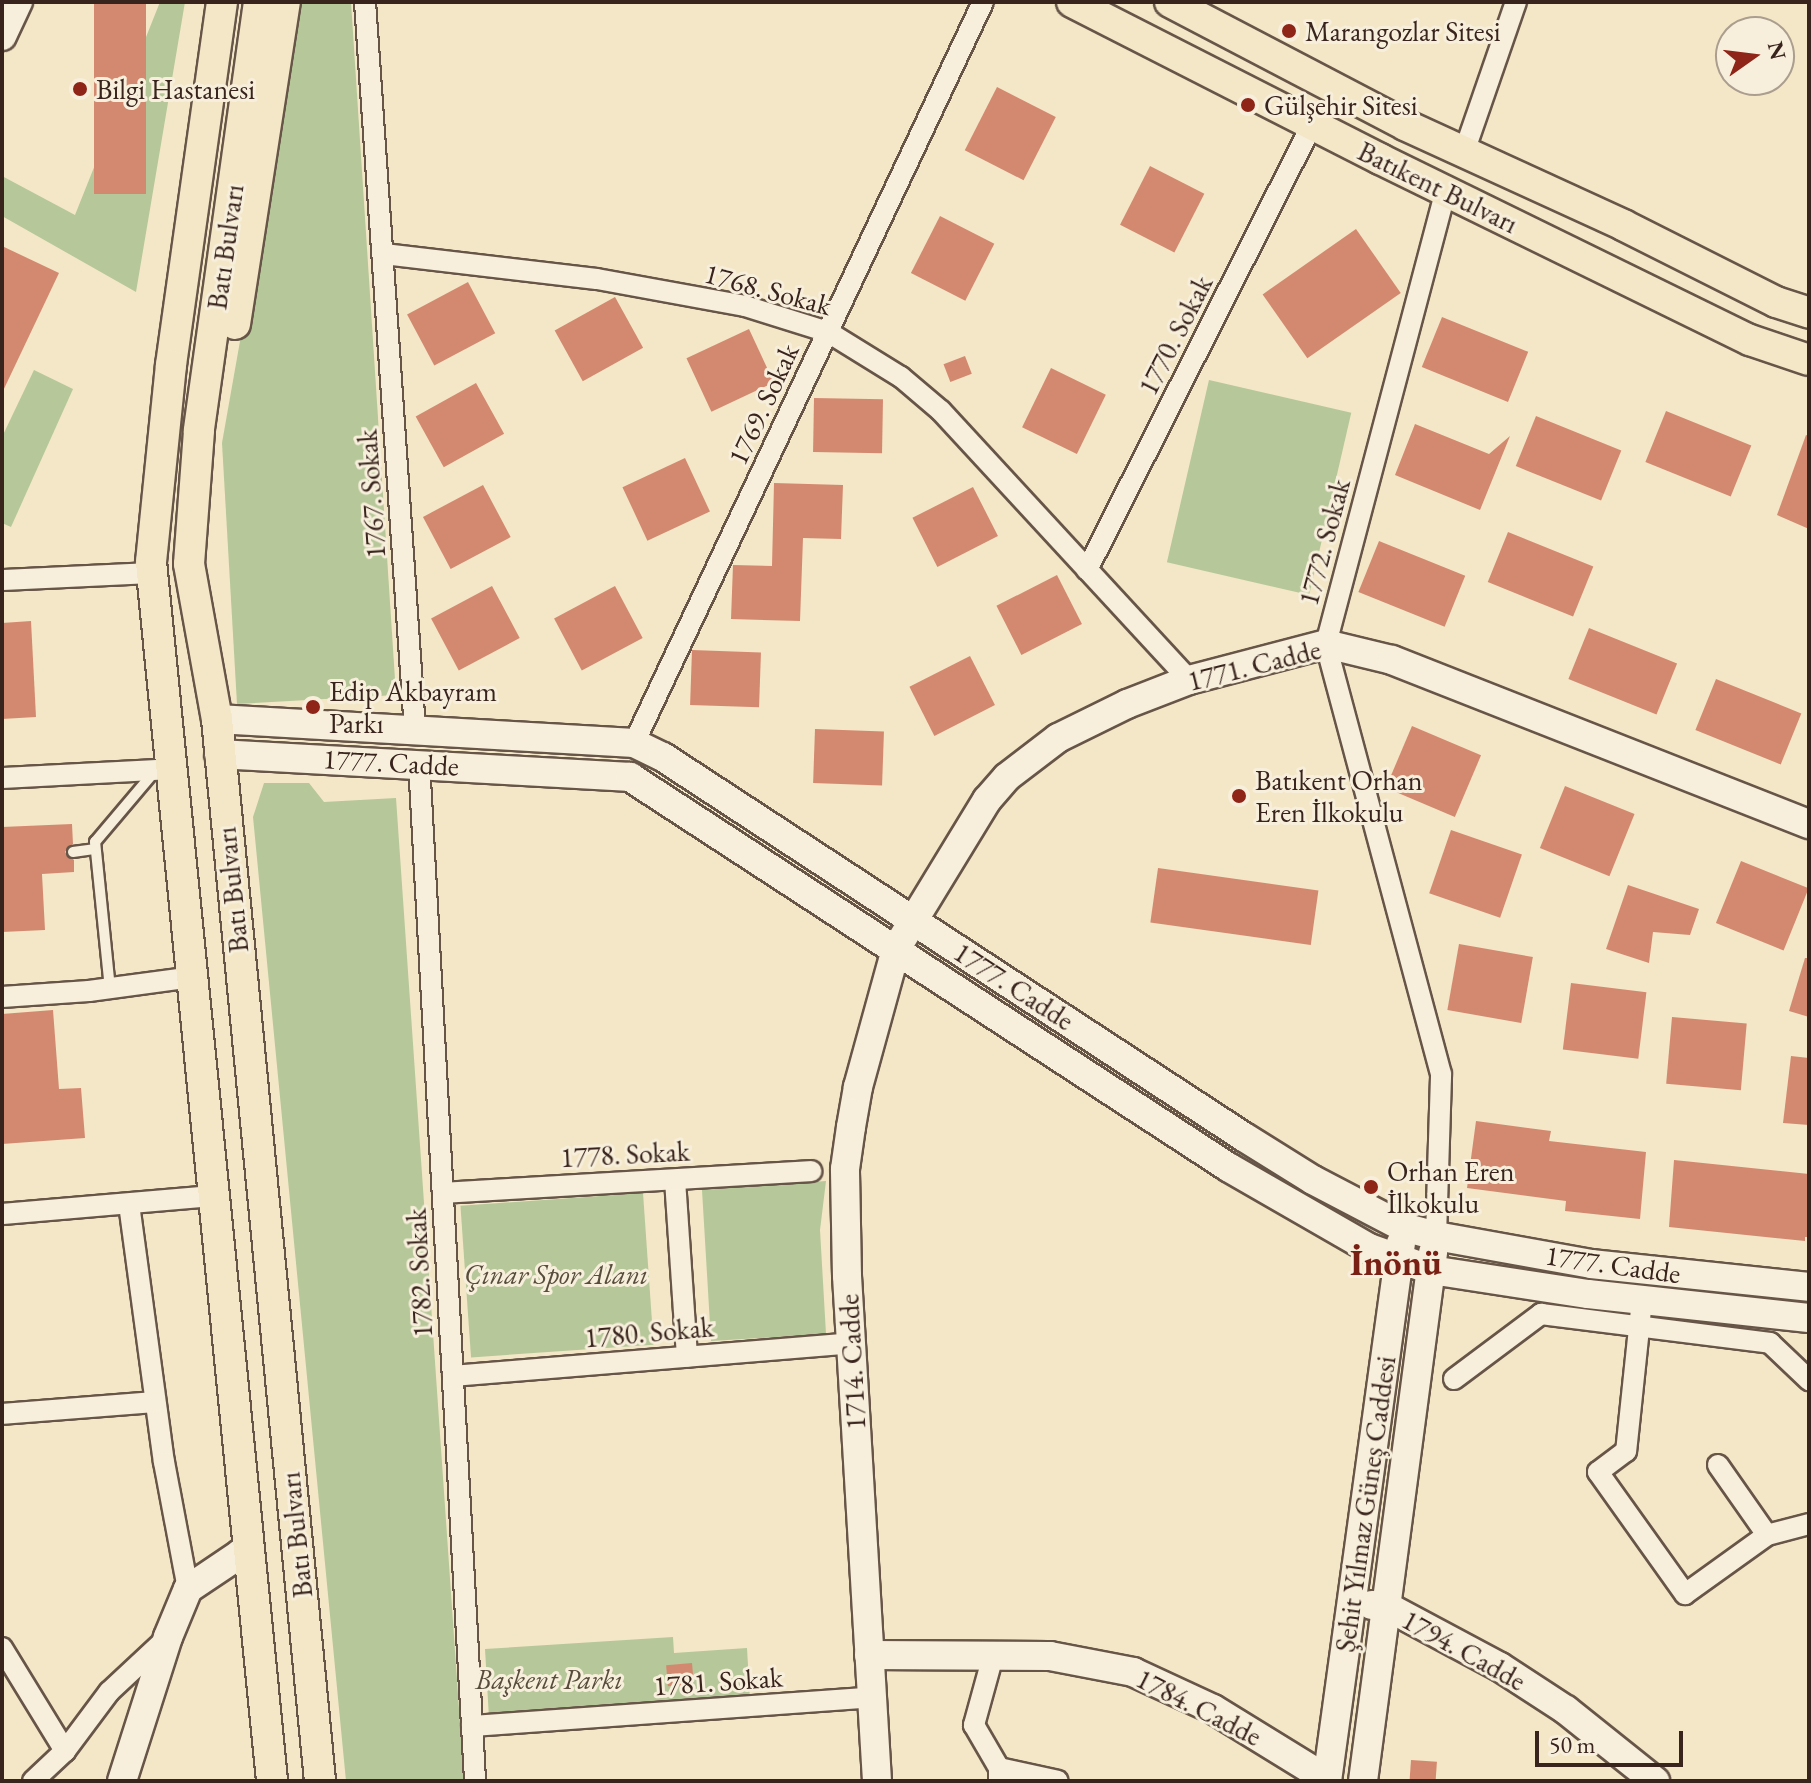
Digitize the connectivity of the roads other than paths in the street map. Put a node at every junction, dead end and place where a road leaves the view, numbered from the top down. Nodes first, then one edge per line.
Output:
1 (18, 2) edge
2 (203, 2) edge
3 (222, 2) edge
4 (259, 2) edge
5 (285, 2) edge
6 (365, 2) edge
7 (983, 2) edge
8 (1072, 2) edge
9 (1170, 2) edge
10 (1516, 2) edge
11 (2, 36) edge
12 (1312, 124) junction
13 (1464, 152) junction
14 (1446, 191) junction
15 (384, 254) junction
16 (1809, 313) edge
17 (828, 332) junction
18 (1809, 360) edge
19 (171, 365) junction
20 (199, 431) junction
21 (1087, 570) junction
22 (152, 573) junction
23 (2, 580) edge
24 (1326, 644) junction
25 (1189, 680) junction
26 (217, 719) junction
27 (415, 730) junction
28 (634, 743) junction
29 (219, 754) junction
30 (419, 762) junction
31 (163, 769) junction
32 (2, 778) edge
33 (1809, 824) edge
34 (94, 849) junction
35 (73, 852) dead end
36 (913, 921) junction
37 (896, 949) junction
38 (192, 977) junction
39 (110, 989) junction
40 (2, 997) edge
41 (811, 1171) dead end
42 (675, 1180) junction
43 (443, 1193) junction
44 (214, 1196) junction
45 (129, 1204) junction
46 (2, 1214) edge
47 (1403, 1227) junction
48 (1436, 1236) junction
49 (1398, 1261) junction
50 (1431, 1270) junction
51 (1809, 1287) edge
52 (1641, 1314) junction
53 (1809, 1318) edge
54 (851, 1343) junction
55 (687, 1357) junction
56 (453, 1376) junction
57 (1454, 1379) dead end
58 (1809, 1380) edge
59 (155, 1402) junction
60 (2, 1414) edge
61 (1718, 1465) dead end
62 (1809, 1524) edge
63 (1767, 1535) junction
64 (250, 1551) junction
65 (188, 1589) junction
66 (1351, 1602) junction
67 (1386, 1606) junction
68 (168, 1637) junction
69 (2, 1648) edge
70 (869, 1655) junction
71 (993, 1656) junction
72 (872, 1697) junction
73 (472, 1726) junction
74 (65, 1751) junction
75 (999, 1774) edge
76 (1327, 1780) edge
77 (33, 1781) edge
78 (122, 1781) edge
79 (272, 1781) edge
80 (320, 1781) edge
81 (475, 1781) edge
82 (877, 1781) edge
83 (1058, 1781) edge
84 (1363, 1781) edge
85 (1655, 1781) edge

1 - 11 main road
2 - 19 main road
3 - 19 main road, Batı Bulvarı
4 - 20 main road, Batı Bulvarı
5 - 20 main road
6 - 15 street, 1767. Sokak
7 - 17 street, 1769. Sokak
8 - 12 main road, Batıkent Bulvarı
9 - 13 main road, Batıkent Bulvarı
10 - 13 street
12 - 14 main road, Batıkent Bulvarı
12 - 21 street, 1770. Sokak
13 - 16 main road, Batıkent Bulvarı
14 - 18 main road, Batıkent Bulvarı
14 - 24 street, 1772. Sokak
15 - 17 street, 1768. Sokak
15 - 27 street, 1767. Sokak
17 - 21 street, 1768. Sokak
17 - 28 street, 1769. Sokak
19 - 22 main road, Batı Bulvarı
20 - 26 main road, Batı Bulvarı
21 - 25 street, 1768. Sokak
22 - 23 street
22 - 31 main road, Batı Bulvarı
24 - 25 main road, 1771. Cadde
24 - 33 main road, 1771. Cadde
24 - 48 street, 1772. Sokak
25 - 36 main road, 1771. Cadde
26 - 27 main road, 1777. Cadde
26 - 29 main road, Batı Bulvarı
27 - 28 main road, 1777. Cadde
28 - 36 main road, 1777. Cadde
29 - 30 main road, 1777. Cadde
29 - 80 main road, Batı Bulvarı
30 - 37 main road, 1777. Cadde
30 - 43 street, 1782. Sokak
31 - 32 street
31 - 34 lane
31 - 38 main road, Batı Bulvarı
34 - 35 lane
34 - 39 lane
36 - 37 main road, 1771. Cadde
36 - 47 main road, 1777. Cadde
37 - 49 main road, 1777. Cadde
37 - 54 main road, 1714. Cadde
38 - 39 street
38 - 44 main road, Batı Bulvarı
39 - 40 street
41 - 42 street, 1778. Sokak
42 - 43 street, 1778. Sokak
42 - 55 street
43 - 56 street, 1782. Sokak
44 - 45 street
44 - 64 main road, Batı Bulvarı
45 - 46 street
45 - 59 street
47 - 48 main road, 1777. Cadde
47 - 49 main road, Şehit Yılmaz Güneş Caddesi
48 - 50 main road, Şehit Yılmaz Güneş Caddesi
48 - 51 main road, 1777. Cadde
49 - 50 main road, 1777. Cadde
49 - 66 main road, Şehit Yılmaz Güneş Caddesi
50 - 52 main road, 1777. Cadde
50 - 67 main road, Şehit Yılmaz Güneş Caddesi
52 - 53 main road, 1777. Cadde
52 - 57 street
52 - 58 street
52 - 63 street
54 - 55 street, 1780. Sokak
54 - 70 main road, 1714. Cadde
55 - 56 street, 1780. Sokak
56 - 73 street, 1782. Sokak
59 - 60 street
59 - 65 street
61 - 63 street
62 - 63 street
64 - 65 main road
64 - 79 main road, Batı Bulvarı
65 - 68 main road
66 - 67 main road
66 - 76 main road, Şehit Yılmaz Güneş Caddesi
67 - 84 main road, Şehit Yılmaz Güneş Caddesi
67 - 85 main road, 1794. Cadde
68 - 74 street
68 - 78 main road
69 - 74 street
70 - 71 main road, 1784. Cadde
70 - 72 main road, 1714. Cadde
71 - 75 street
71 - 76 main road, 1784. Cadde
72 - 73 street, 1781. Sokak
72 - 82 main road, 1714. Cadde
73 - 81 street, 1782. Sokak
74 - 77 street
75 - 83 street

